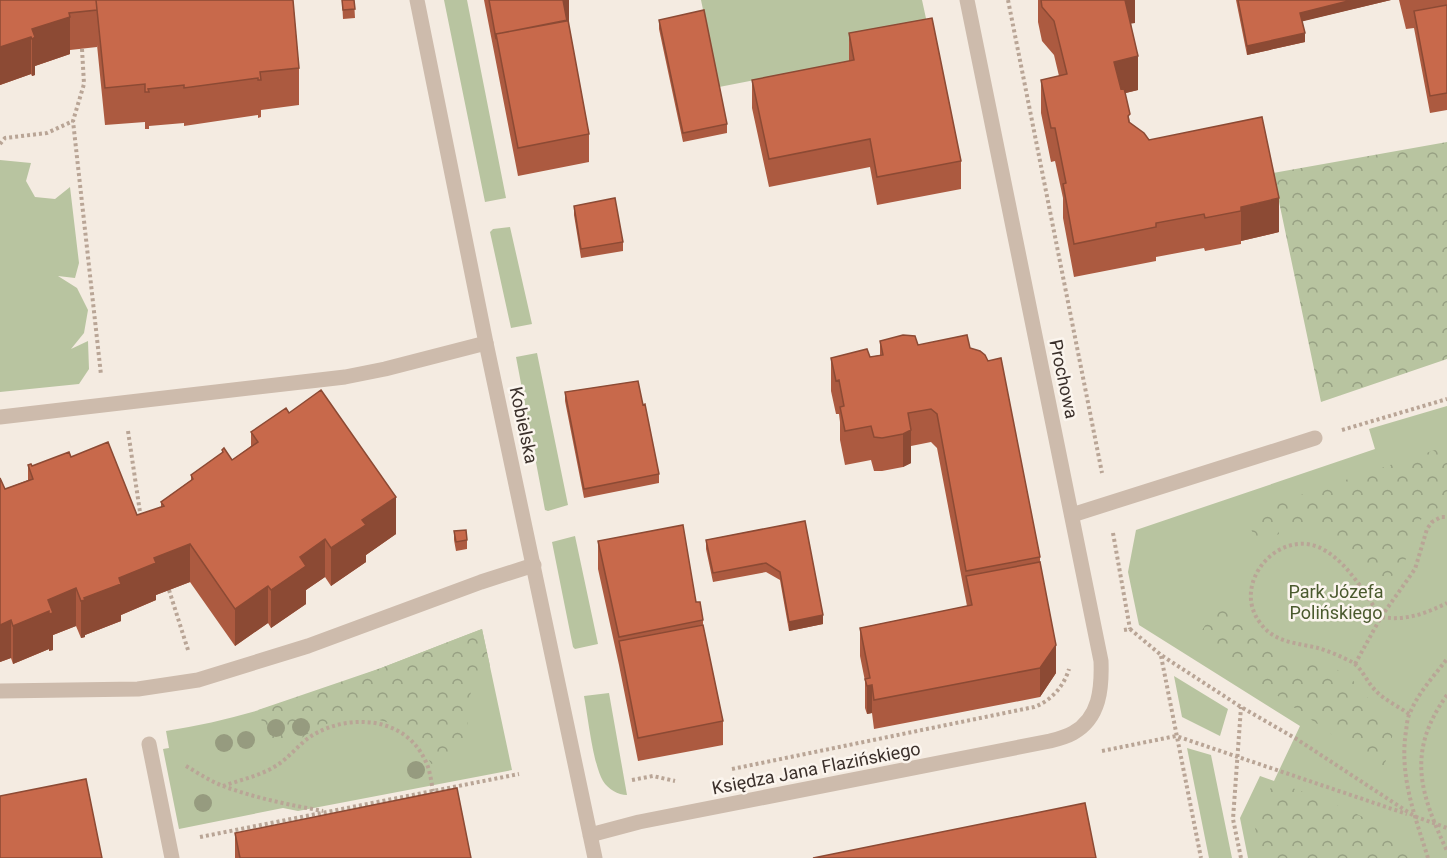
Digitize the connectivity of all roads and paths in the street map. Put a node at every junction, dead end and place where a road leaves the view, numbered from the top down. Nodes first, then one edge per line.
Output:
1 (417, 0) edge
2 (967, 0) edge
3 (1008, 0) edge
4 (82, 49) edge
5 (73, 121) junction
6 (2, 138) edge
7 (0, 144) edge
8 (486, 343) junction
9 (102, 382) dead end
10 (1447, 399) edge
11 (123, 403) junction
12 (0, 417) edge
13 (1315, 438) joint
14 (1108, 504) junction
15 (1072, 515) junction
16 (1447, 517) edge
17 (143, 529) edge
18 (534, 565) junction
19 (169, 590) edge
20 (1447, 603) edge
21 (1381, 617) junction
22 (1130, 629) junction
23 (1096, 636) junction
24 (1161, 655) junction
25 (1447, 660) edge
26 (1355, 664) junction
27 (198, 680) junction
28 (0, 691) edge
29 (1447, 695) edge
30 (1241, 708) junction
31 (1409, 714) junction
32 (1176, 736) junction
33 (1050, 741) joint
34 (151, 750) joint
35 (1094, 753) dead end
36 (1237, 756) junction
37 (732, 770) dead end
38 (519, 774) dead end
39 (685, 779) dead end
40 (632, 780) dead end
41 (223, 786) junction
42 (433, 791) junction
43 (327, 812) junction
44 (1414, 816) junction
45 (1436, 825) junction
46 (1447, 828) edge
47 (590, 835) junction
48 (171, 850) edge
49 (1447, 851) edge
50 (595, 858) edge
51 (1202, 858) edge
52 (1241, 858) edge
53 (1428, 858) edge

1 - 8 street, Kobielska
2 - 15 street, Prochowa
3 - 14 path
4 - 5 path
5 - 6 path
5 - 9 path
6 - 7 path
8 - 11 street
8 - 18 street, Kobielska
10 - 13 path
11 - 12 street
11 - 17 path
13 - 14 street
14 - 15 street
14 - 22 path
15 - 23 street, Prochowa
16 - 21 path
18 - 27 street
18 - 47 street, Kobielska
19 - 27 path
20 - 21 path
21 - 26 path
21 - 26 path
22 - 23 path
22 - 24 path
23 - 33 street, Prochowa
23 - 37 path
24 - 30 path
24 - 32 path
25 - 31 path
26 - 31 path
27 - 28 street
29 - 45 path
30 - 36 path
30 - 44 path
31 - 44 path
32 - 35 path
32 - 36 path
32 - 51 path
33 - 47 street, Księdza Jana Flazińskiego
34 - 41 path
34 - 48 street
36 - 44 path
36 - 52 path
38 - 42 path
39 - 40 path
41 - 42 path
41 - 43 path
42 - 43 path
43 - 48 path
44 - 45 path
44 - 53 path
45 - 46 path
45 - 49 path
47 - 50 street, Kobielska

